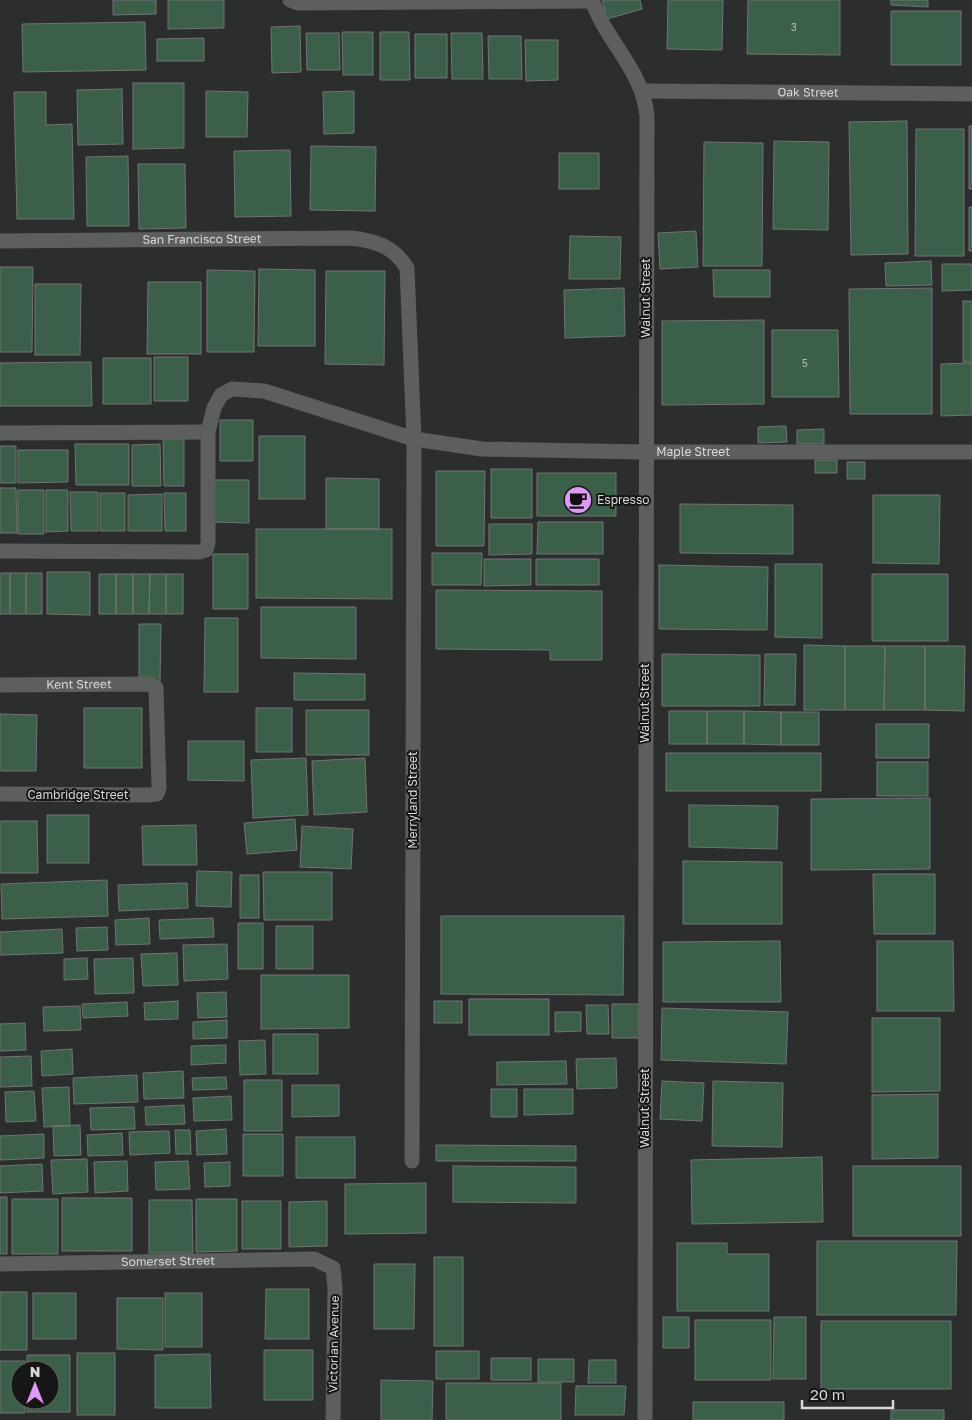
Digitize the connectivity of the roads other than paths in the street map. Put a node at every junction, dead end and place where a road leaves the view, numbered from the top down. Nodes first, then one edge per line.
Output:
1 (290, 0) edge
2 (592, 0) edge
3 (643, 91) junction
4 (972, 94) edge
5 (0, 241) edge
6 (400, 256) joint
7 (208, 432) junction
8 (0, 433) edge
9 (414, 439) junction
10 (645, 452) junction
11 (972, 452) edge
12 (0, 551) edge
13 (0, 685) edge
14 (0, 794) edge
15 (157, 794) joint
16 (412, 1161) dead end
17 (0, 1264) edge
18 (333, 1268) joint
19 (333, 1420) edge
20 (645, 1420) edge

1 - 2 street
2 - 3 street, Walnut Street
3 - 4 street, Oak Street
3 - 10 street, Walnut Street
5 - 6 street, San Francisco Street
6 - 9 street, Merryland Street
7 - 8 street
7 - 9 street, Maple Street
7 - 12 street
9 - 10 street, Maple Street
9 - 16 street, Merryland Street
10 - 11 street, Maple Street
10 - 20 street, Walnut Street
13 - 15 street, Kent Street
14 - 15 street, Cambridge Street
17 - 18 street, Somerset Street
18 - 19 street, Victorian Avenue

